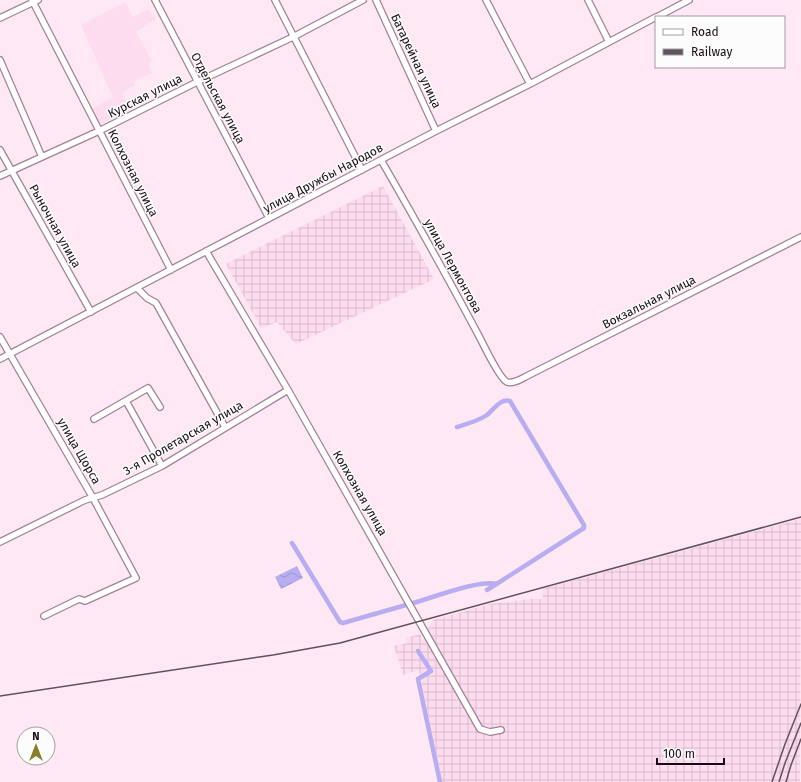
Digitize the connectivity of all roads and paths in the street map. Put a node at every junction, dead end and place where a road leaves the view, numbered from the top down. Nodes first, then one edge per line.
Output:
1 (154, 0) edge
2 (275, 0) edge
3 (363, 0) edge
4 (376, 0) edge
5 (486, 0) edge
6 (588, 0) edge
7 (689, 0) edge
8 (34, 1) edge
9 (658, 16) edge
10 (0, 18) edge
11 (655, 18) edge
12 (293, 36) junction
13 (609, 42) junction
14 (0, 60) edge
15 (197, 82) junction
16 (530, 84) junction
17 (99, 131) junction
18 (436, 131) junction
19 (0, 150) edge
20 (42, 157) junction
21 (381, 160) junction
22 (362, 170) junction
23 (11, 171) junction
24 (0, 176) edge
25 (262, 207) junction
26 (283, 211) junction
27 (269, 218) junction
28 (259, 223) junction
29 (801, 237) edge
30 (206, 251) junction
31 (171, 270) junction
32 (137, 288) junction
33 (91, 312) junction
34 (0, 337) edge
35 (10, 354) junction
36 (0, 359) edge
37 (506, 382) joint
38 (288, 390) junction
39 (126, 401) junction
40 (160, 407) dead end
41 (94, 419) dead end
42 (225, 427) junction
43 (162, 466) junction
44 (93, 498) junction
45 (0, 542) edge
46 (44, 616) dead end
47 (501, 730) dead end

1 - 15 street, Отдельская улица
2 - 12 street
3 - 12 street, Курская улица
4 - 18 street, Батарейная улица
5 - 16 street
6 - 13 street
7 - 9 street, улица Дружбы Народов
8 - 10 street
8 - 17 street, Колхозная улица
11 - 13 street, улица Дружбы Народов
12 - 15 street, Курская улица
12 - 22 street
13 - 16 street, улица Дружбы Народов
14 - 20 street
15 - 17 street, Курская улица
15 - 25 street, Отдельская улица
16 - 18 street, улица Дружбы Народов
17 - 20 street, Курская улица
17 - 31 street, Колхозная улица
18 - 21 street, улица Дружбы Народов
19 - 23 street, Рыночная улица
20 - 23 street, Курская улица
21 - 22 street, улица Дружбы Народов
21 - 37 street, улица Лермонтова
22 - 26 street, улица Дружбы Народов
23 - 24 street, Курская улица
23 - 33 street, Рыночная улица
25 - 26 street
25 - 27 street, Отдельская улица
25 - 28 street
26 - 27 street, улица Дружбы Народов
27 - 28 street, улица Дружбы Народов
28 - 30 street, улица Дружбы Народов
29 - 37 street, Вокзальная улица
30 - 31 street, улица Дружбы Народов
30 - 38 street, Колхозная улица
31 - 32 street, улица Дружбы Народов
32 - 33 street, улица Дружбы Народов
32 - 42 street
33 - 35 street, улица Дружбы Народов
34 - 35 street, улица Щорса
35 - 36 street, улица Дружбы Народов
35 - 44 street, улица Щорса
38 - 42 street, 3-я Пролетарская улица
38 - 47 street, Колхозная улица
39 - 40 street
39 - 41 street
39 - 43 street
42 - 43 street, 3-я Пролетарская улица
43 - 44 street, 3-я Пролетарская улица
44 - 45 street, 3-я Пролетарская улица
44 - 46 street, улица Щорса

